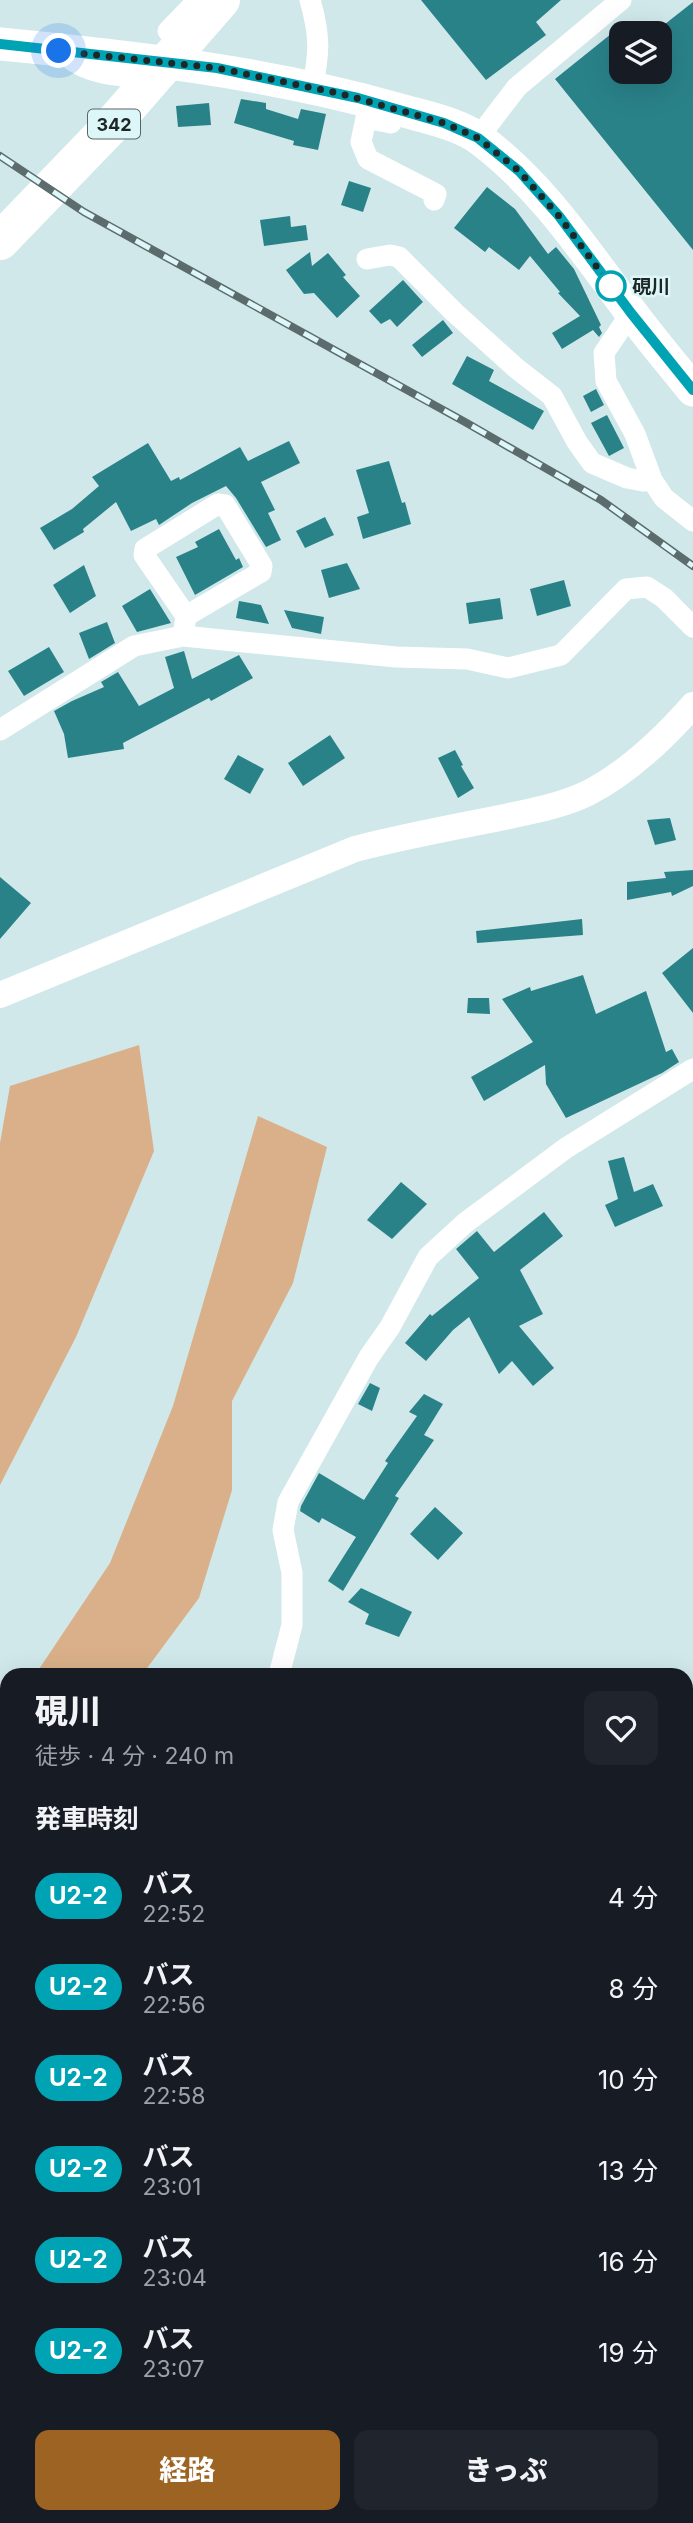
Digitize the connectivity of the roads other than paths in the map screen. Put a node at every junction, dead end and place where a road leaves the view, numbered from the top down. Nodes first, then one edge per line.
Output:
1 (198, 0) edge
2 (221, 0) edge
3 (310, 0) edge
4 (621, 0) edge
5 (168, 31) dead end
6 (0, 44) edge
7 (59, 51) junction
8 (312, 88) junction
9 (366, 118) junction
10 (478, 138) junction
11 (434, 200) dead end
12 (531, 206) dead end
13 (0, 242) edge
14 (368, 259) dead end
15 (631, 313) junction
16 (693, 390) edge
17 (652, 480) junction
18 (693, 521) edge
19 (185, 626) junction
20 (693, 627) edge
21 (693, 705) edge
22 (0, 730) edge
23 (0, 995) edge
24 (693, 1069) edge
25 (281, 1668) edge

1 - 5 street
2 - 13 highway, 342
3 - 8 street
4 - 10 street
6 - 7 main road
7 - 8 main road
7 - 9 street
8 - 10 main road
9 - 11 street
9 - 12 street
10 - 15 main road
14 - 17 street
15 - 16 main road
15 - 17 street
17 - 18 street
19 - 19 street
19 - 20 street
19 - 22 street
21 - 23 street
24 - 25 street

